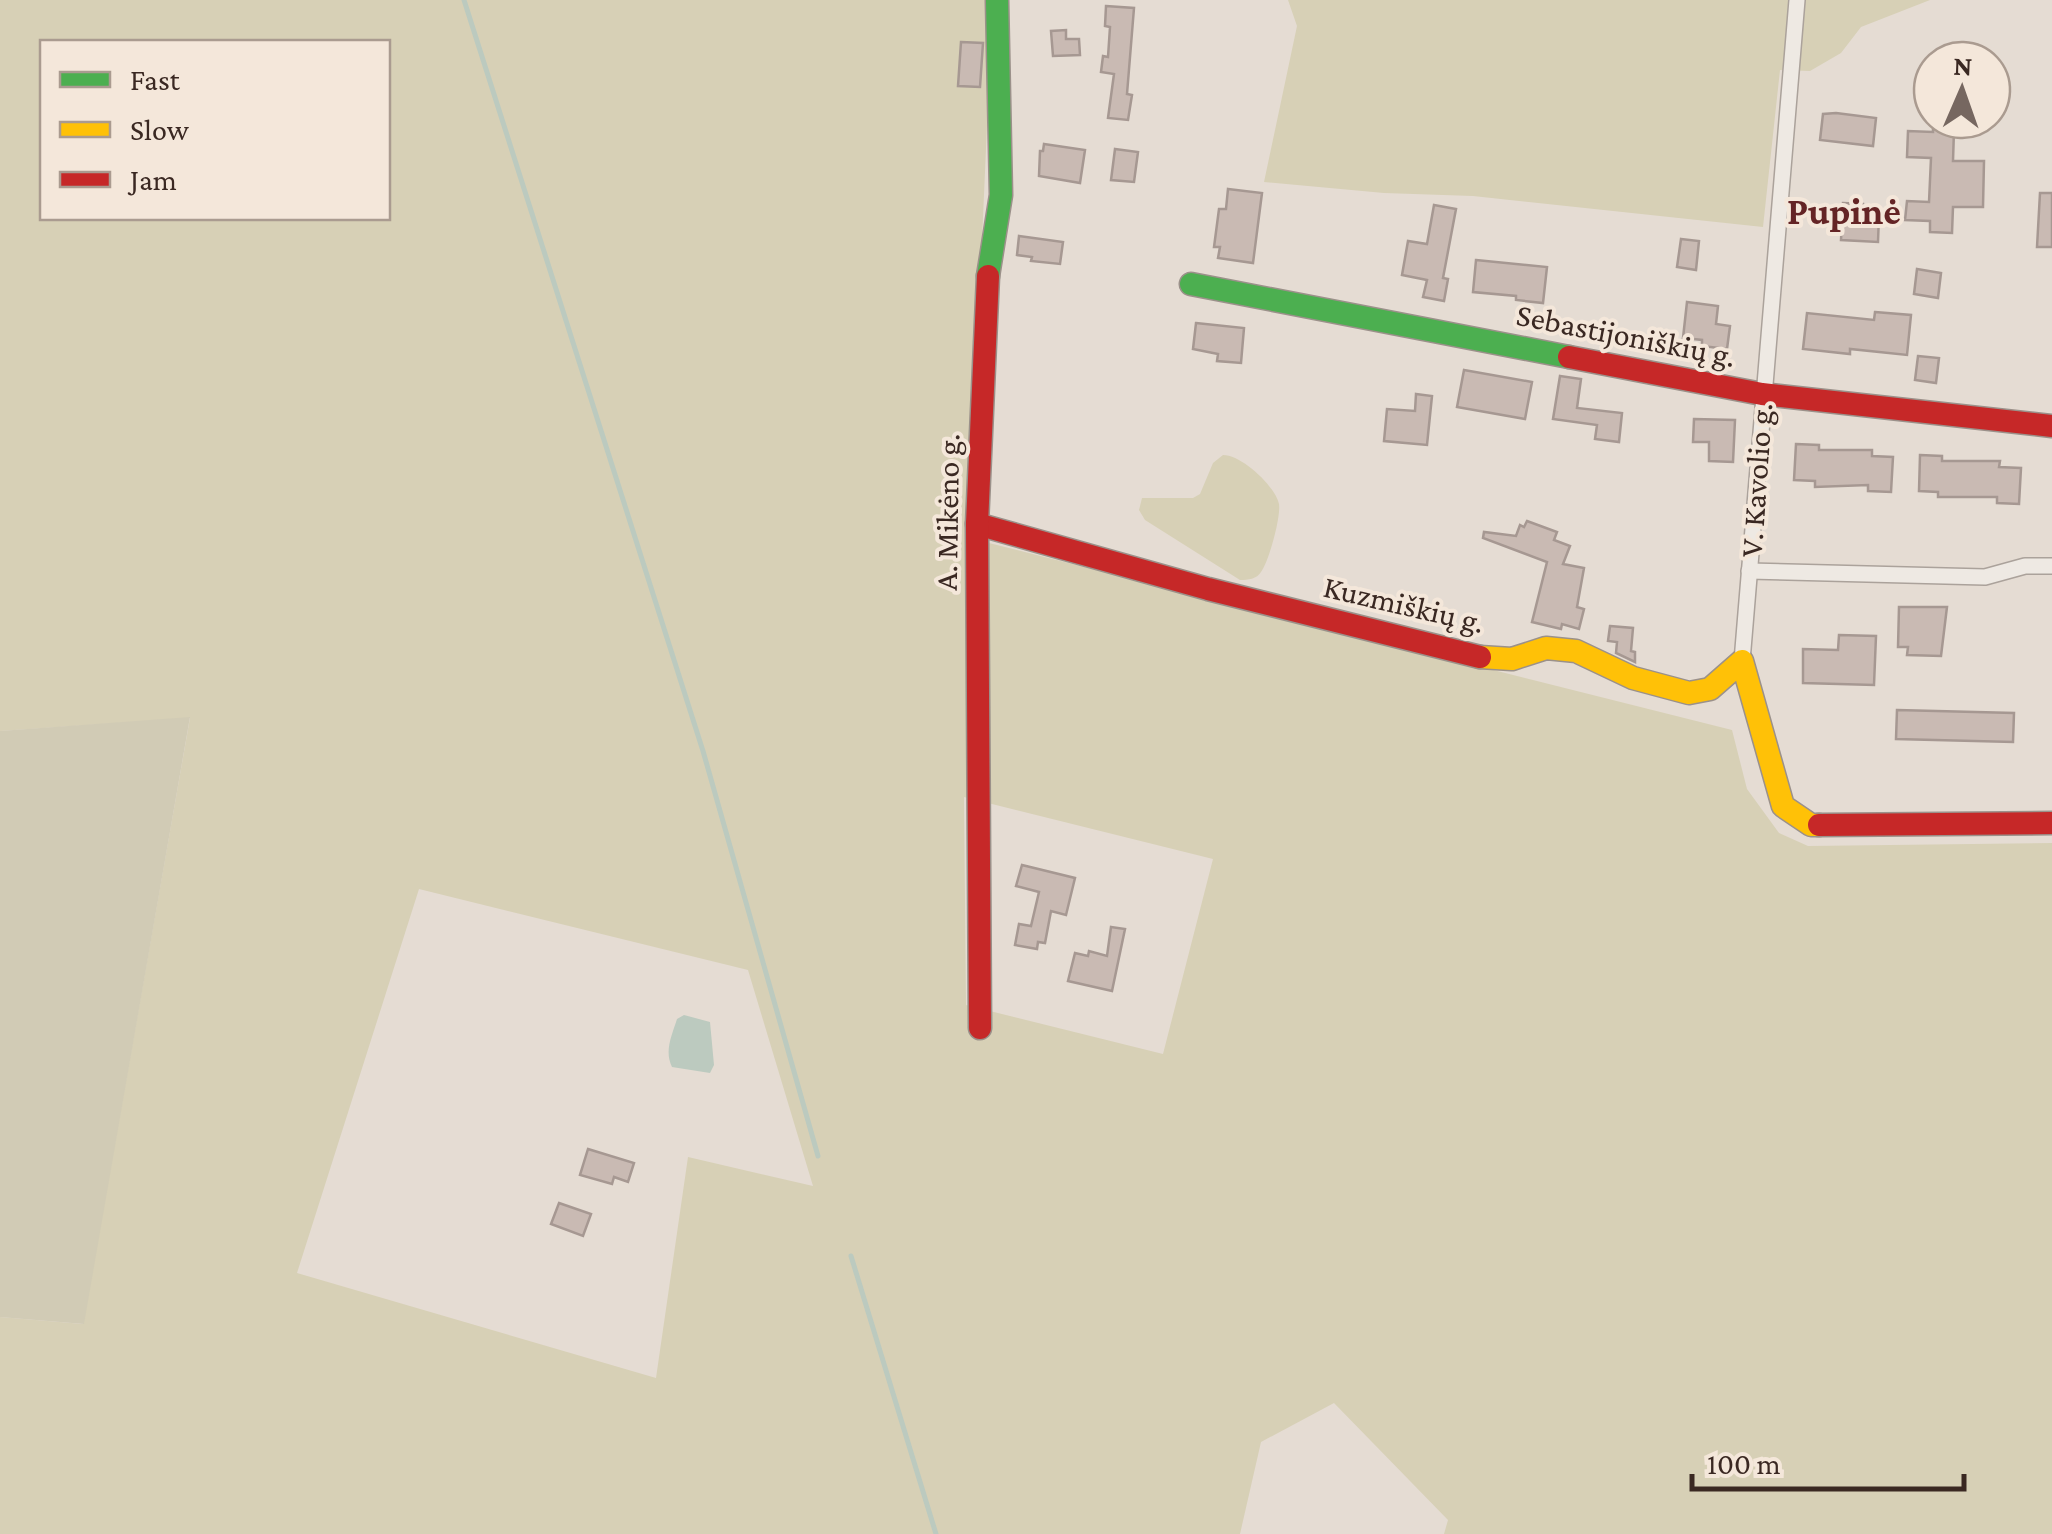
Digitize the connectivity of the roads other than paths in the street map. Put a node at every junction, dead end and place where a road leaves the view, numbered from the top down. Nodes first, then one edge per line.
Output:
1 (997, 0) edge
2 (1797, 0) edge
3 (1190, 284) dead end
4 (1762, 394) junction
5 (2052, 426) edge
6 (977, 524) junction
7 (2052, 566) edge
8 (1749, 571) junction
9 (1742, 662) junction
10 (2052, 823) edge
11 (980, 1028) dead end

1 - 6 street, A. Mikėno g.
2 - 4 street, V. Kavolio g.
3 - 4 street, Sebastijoniškių g.
4 - 5 street, Sebastijoniškių g.
4 - 8 street, V. Kavolio g.
6 - 9 street, Kuzmiškių g.
6 - 11 street, A. Mikėno g.
7 - 8 street
8 - 9 street, V. Kavolio g.
9 - 10 street

